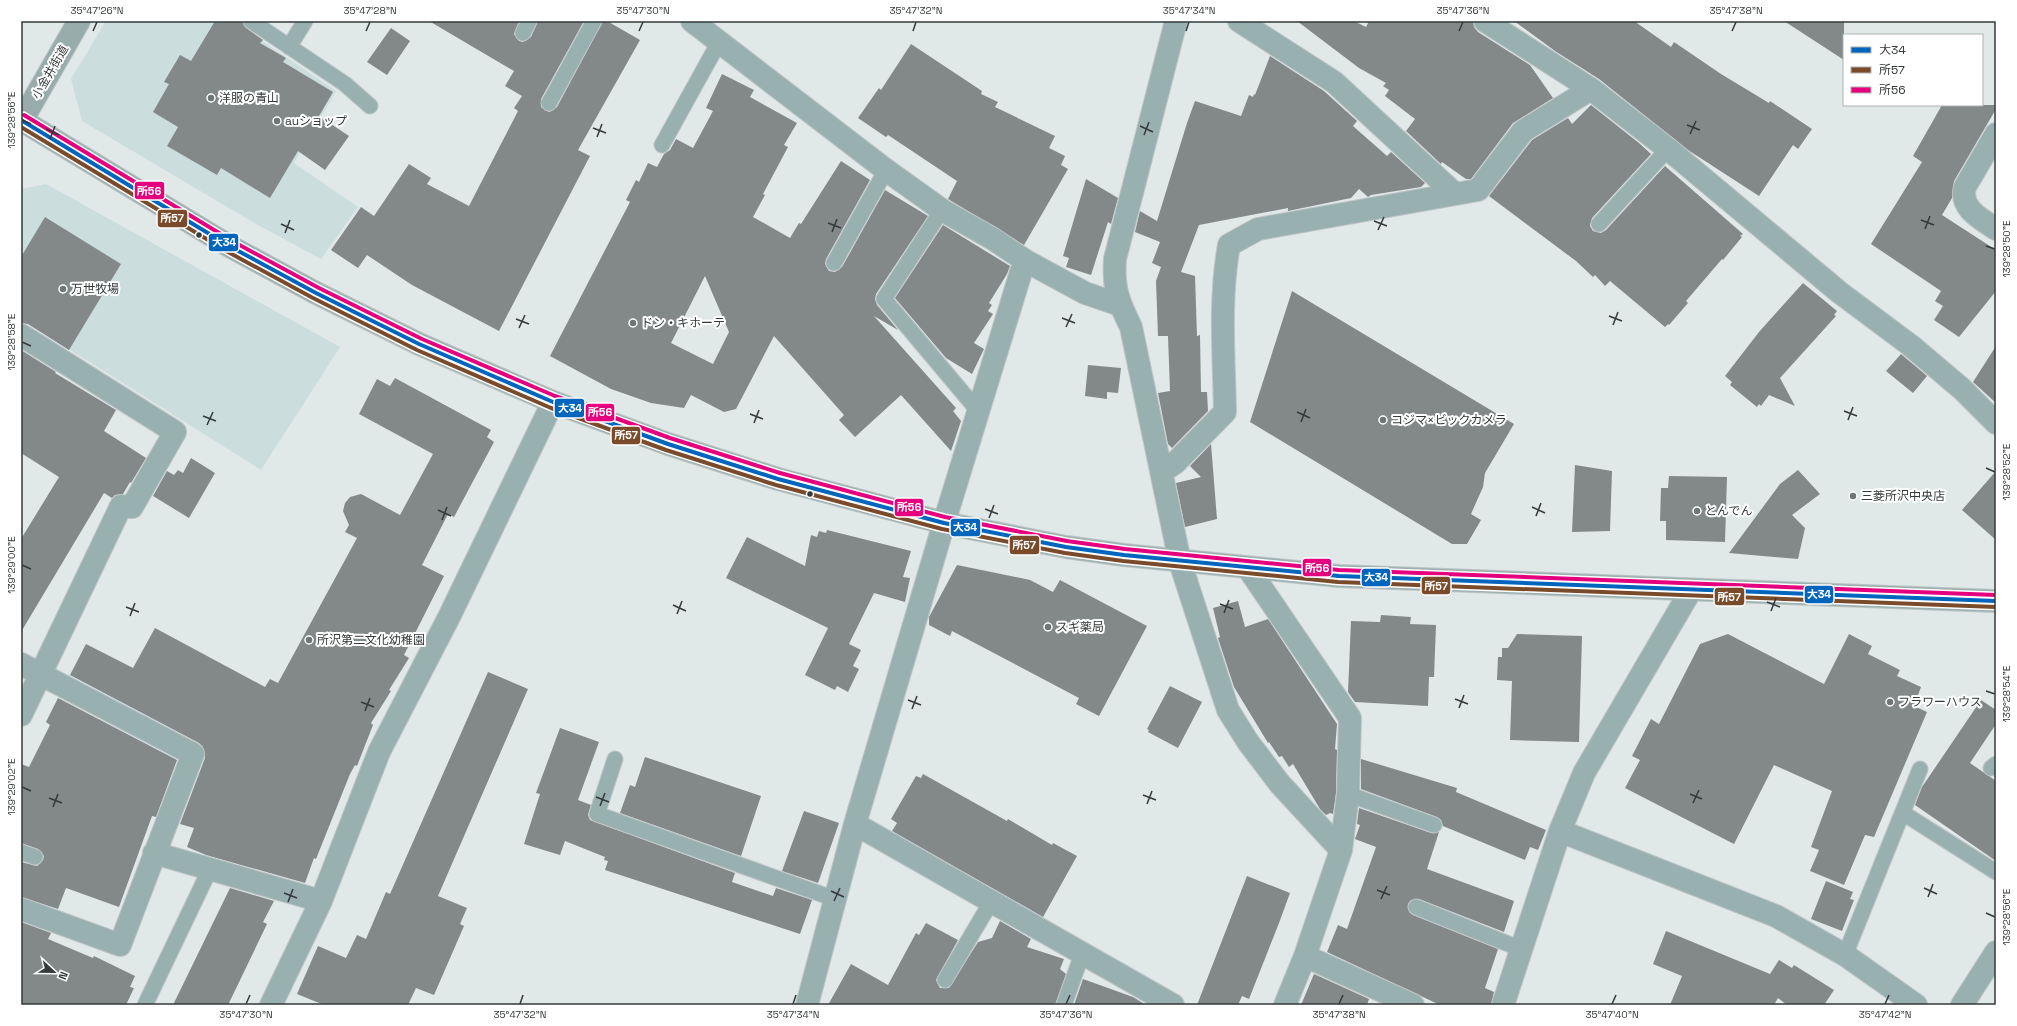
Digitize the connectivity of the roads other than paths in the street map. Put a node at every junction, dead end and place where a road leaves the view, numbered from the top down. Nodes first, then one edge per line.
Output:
1 (79, 21) edge
2 (251, 21) edge
3 (304, 21) edge
4 (594, 21) edge
5 (692, 21) edge
6 (1176, 21) edge
7 (1239, 21) edge
8 (1485, 21) edge
9 (719, 42) junction
10 (289, 47) junction
11 (1591, 89) junction
12 (548, 103) dead end
13 (370, 106) dead end
14 (21, 121) edge
15 (1996, 134) edge
16 (662, 145) dead end
17 (1668, 149) junction
18 (886, 170) junction
19 (1455, 194) junction
20 (942, 210) junction
21 (1599, 224) dead end
22 (1996, 229) edge
23 (1026, 261) junction
24 (834, 263) dead end
25 (1120, 306) junction
26 (21, 335) edge
27 (553, 402) junction
28 (979, 412) junction
29 (1996, 423) edge
30 (1162, 472) junction
31 (944, 523) junction
32 (1180, 562) junction
33 (1248, 568) junction
34 (1691, 590) junction
35 (1996, 601) edge
36 (31, 668) edge
37 (21, 714) edge
38 (615, 759) dead end
39 (1920, 769) dead end
40 (1348, 794) junction
41 (1904, 813) junction
42 (855, 824) junction
43 (1434, 825) dead end
44 (1560, 831) junction
45 (1341, 850) junction
46 (21, 852) edge
47 (154, 853) junction
48 (35, 857) dead end
49 (210, 869) junction
50 (1996, 872) edge
51 (835, 899) junction
52 (321, 901) junction
53 (991, 902) junction
54 (1416, 907) dead end
55 (21, 909) edge
56 (1521, 949) junction
57 (1082, 954) junction
58 (1845, 955) junction
59 (1305, 956) junction
60 (1992, 966) edge
61 (945, 980) dead end
62 (1169, 1004) edge
63 (145, 1005) edge
64 (271, 1005) edge
65 (807, 1005) edge
66 (1064, 1005) edge
67 (1285, 1005) edge
68 (1413, 1005) edge
69 (1503, 1005) edge
70 (1916, 1005) edge
71 (1962, 1005) edge

1 - 14 main road, 小金井街道
2 - 10 lane
3 - 10 lane
4 - 12 lane
5 - 9 street
6 - 25 street
7 - 19 street
8 - 11 street
9 - 16 lane
9 - 18 street
10 - 13 lane
11 - 17 street
11 - 19 street
14 - 27 street
15 - 22 street
17 - 21 lane
17 - 29 street
18 - 20 street
18 - 24 lane
19 - 30 street
20 - 23 street
20 - 28 lane
23 - 25 street
23 - 28 street
25 - 30 street
26 - 36 street
27 - 31 street
27 - 52 street
28 - 31 street
30 - 32 street
31 - 32 street
31 - 42 street
32 - 33 street
32 - 45 street
33 - 34 street
33 - 40 street
34 - 35 street
34 - 44 street
36 - 37 street
36 - 47 street
38 - 51 lane
39 - 41 lane
40 - 43 lane
40 - 45 street
41 - 50 lane
41 - 58 lane
42 - 51 street
42 - 53 street
44 - 56 street
44 - 58 street
45 - 59 street
46 - 48 lane
47 - 49 street
47 - 55 street
49 - 52 street
49 - 63 lane
51 - 65 street
52 - 64 street
53 - 57 street
53 - 61 lane
54 - 56 lane
56 - 69 street
57 - 62 street
57 - 66 lane
58 - 70 street
59 - 67 street
59 - 68 street
60 - 71 street

